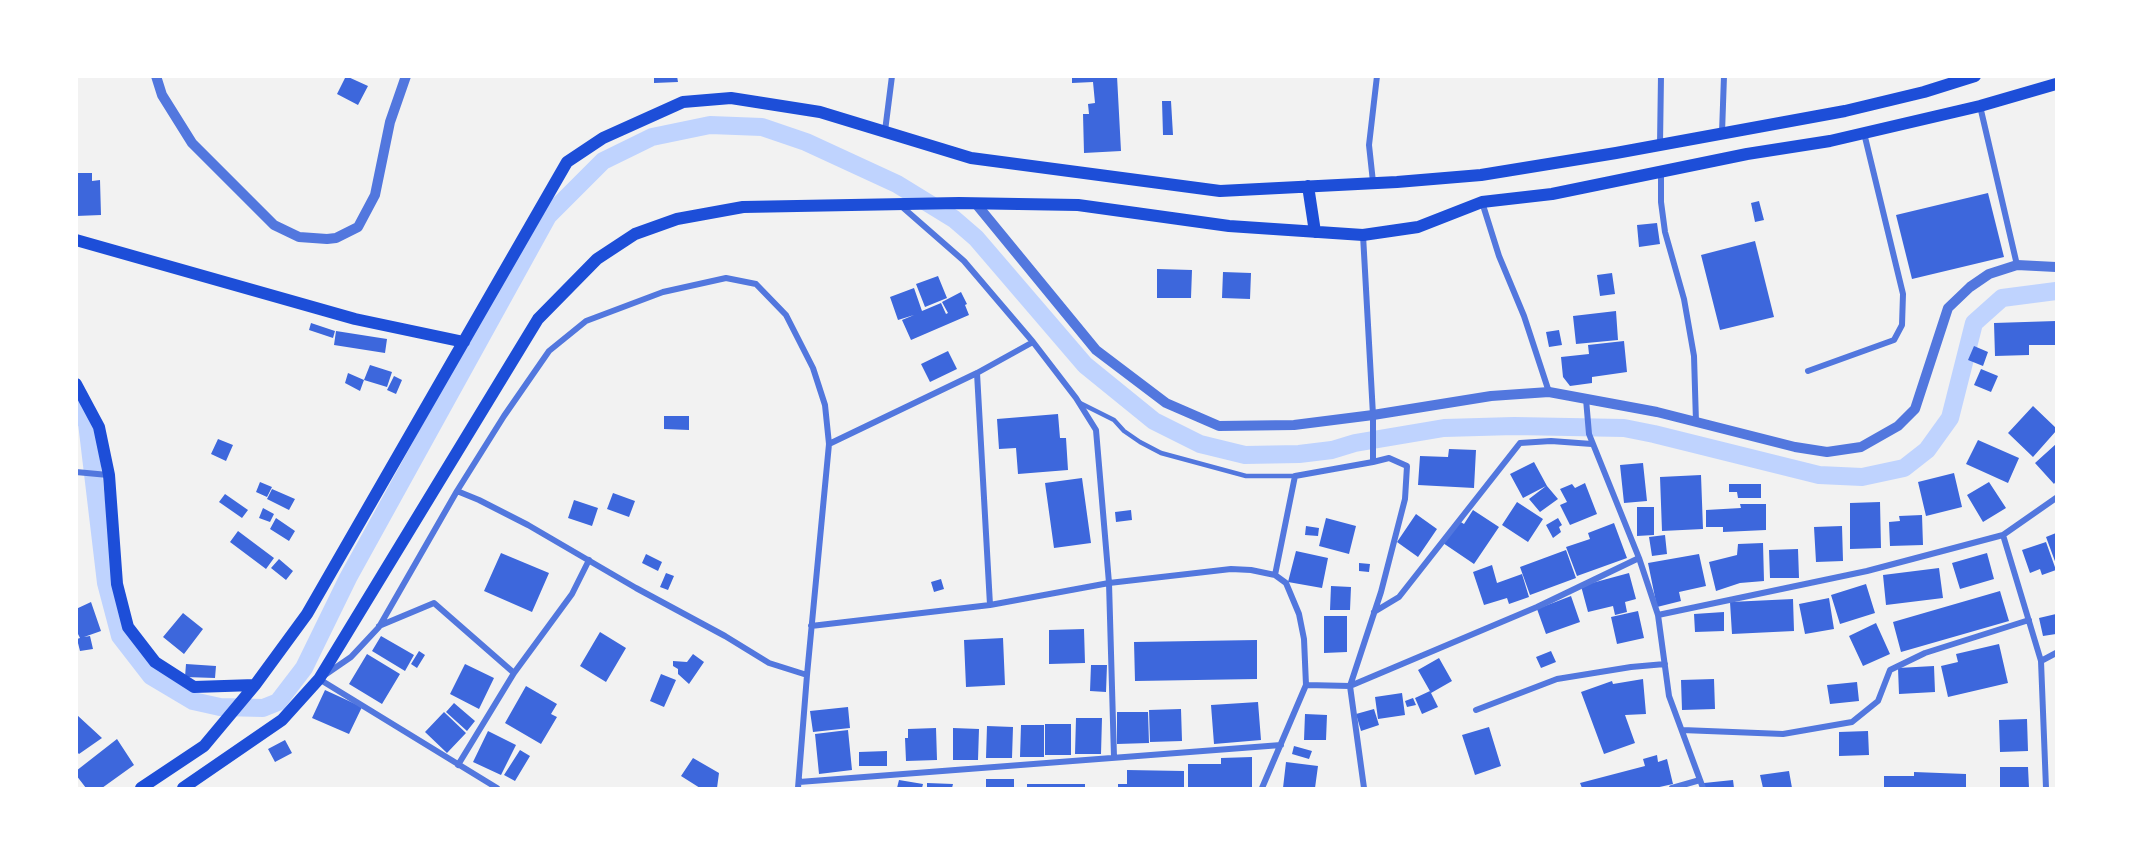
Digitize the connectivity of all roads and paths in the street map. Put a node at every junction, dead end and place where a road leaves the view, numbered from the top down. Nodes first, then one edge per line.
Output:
1 (156, 76) edge
2 (406, 76) edge
3 (892, 76) edge
4 (1377, 76) edge
5 (1661, 76) edge
6 (1724, 76) edge
7 (1975, 76) edge
8 (2056, 84) edge
9 (1980, 106) junction
10 (885, 131) junction
11 (1722, 133) junction
12 (1864, 133) junction
13 (1660, 144) junction
14 (1661, 173) junction
15 (1373, 182) junction
16 (1308, 186) junction
17 (1482, 202) junction
18 (977, 204) junction
19 (904, 205) junction
20 (1315, 232) junction
21 (1363, 235) junction
22 (76, 240) edge
23 (2016, 265) junction
24 (2056, 267) edge
25 (464, 342) junction
26 (1033, 342) junction
27 (1808, 371) dead end
28 (976, 374) junction
29 (76, 384) edge
30 (1549, 392) junction
31 (1586, 398) junction
32 (1080, 403) junction
33 (1373, 415) junction
34 (1696, 422) junction
35 (829, 444) junction
36 (1592, 444) junction
37 (1373, 462) junction
38 (76, 472) edge
39 (105, 475) junction
40 (1295, 476) junction
41 (457, 491) junction
42 (2056, 498) edge
43 (2003, 535) junction
44 (1640, 558) junction
45 (589, 560) junction
46 (1275, 575) junction
47 (1109, 583) junction
48 (990, 604) junction
49 (1374, 613) junction
50 (1658, 615) junction
51 (2029, 620) junction
52 (811, 626) junction
53 (379, 627) junction
54 (2056, 653) edge
55 (2042, 661) junction
56 (1665, 664) junction
57 (514, 674) junction
58 (807, 675) junction
59 (320, 679) junction
60 (255, 685) junction
61 (1306, 685) junction
62 (1350, 686) junction
63 (1476, 711) dead end
64 (1682, 730) junction
65 (1281, 745) junction
66 (1114, 757) junction
67 (458, 765) junction
68 (1700, 780) junction
69 (799, 785) edge
70 (187, 787) edge
71 (141, 789) edge
72 (497, 789) edge
73 (1262, 789) edge
74 (1364, 789) edge
75 (1672, 789) edge
76 (1703, 789) edge
77 (2046, 789) edge

1 - 2 street
3 - 10 street
4 - 15 street
5 - 13 street
6 - 11 street
7 - 11 main road
8 - 9 main road
9 - 12 main road
9 - 23 street
10 - 16 main road
10 - 25 main road
11 - 13 main road
12 - 14 main road
12 - 27 street
13 - 15 main road
14 - 17 main road
14 - 34 street
15 - 16 main road
16 - 20 main road
17 - 21 main road
17 - 30 street
18 - 19 main road
18 - 20 main road
18 - 33 street
19 - 26 street
19 - 59 main road
20 - 21 main road
21 - 33 street
22 - 25 main road
23 - 24 street
23 - 34 street
25 - 60 main road
26 - 28 street
26 - 32 street
28 - 35 street
28 - 48 street
29 - 39 main road
30 - 31 street
30 - 33 street
31 - 34 street
31 - 36 street
32 - 40 lane
32 - 47 street
33 - 37 street
35 - 41 street
35 - 52 street
36 - 44 street
36 - 49 street
37 - 40 street
37 - 49 street
38 - 39 street
39 - 60 main road
40 - 46 street
41 - 45 street
41 - 53 street
42 - 43 street
43 - 50 street
43 - 51 street
44 - 50 street
44 - 62 street
45 - 57 street
45 - 58 street
46 - 47 street
46 - 61 street
47 - 48 street
47 - 66 street
48 - 52 street
49 - 62 street
50 - 56 street
51 - 55 street
51 - 64 street
52 - 58 street
53 - 57 street
53 - 59 street
54 - 55 street
55 - 77 street
56 - 63 street
56 - 64 street
57 - 67 street
58 - 69 street
59 - 67 street
59 - 70 main road
60 - 71 main road
61 - 62 street
61 - 65 street
62 - 74 street
64 - 68 street
65 - 66 street
65 - 73 street
66 - 69 street
67 - 72 street
68 - 75 street
68 - 76 street

